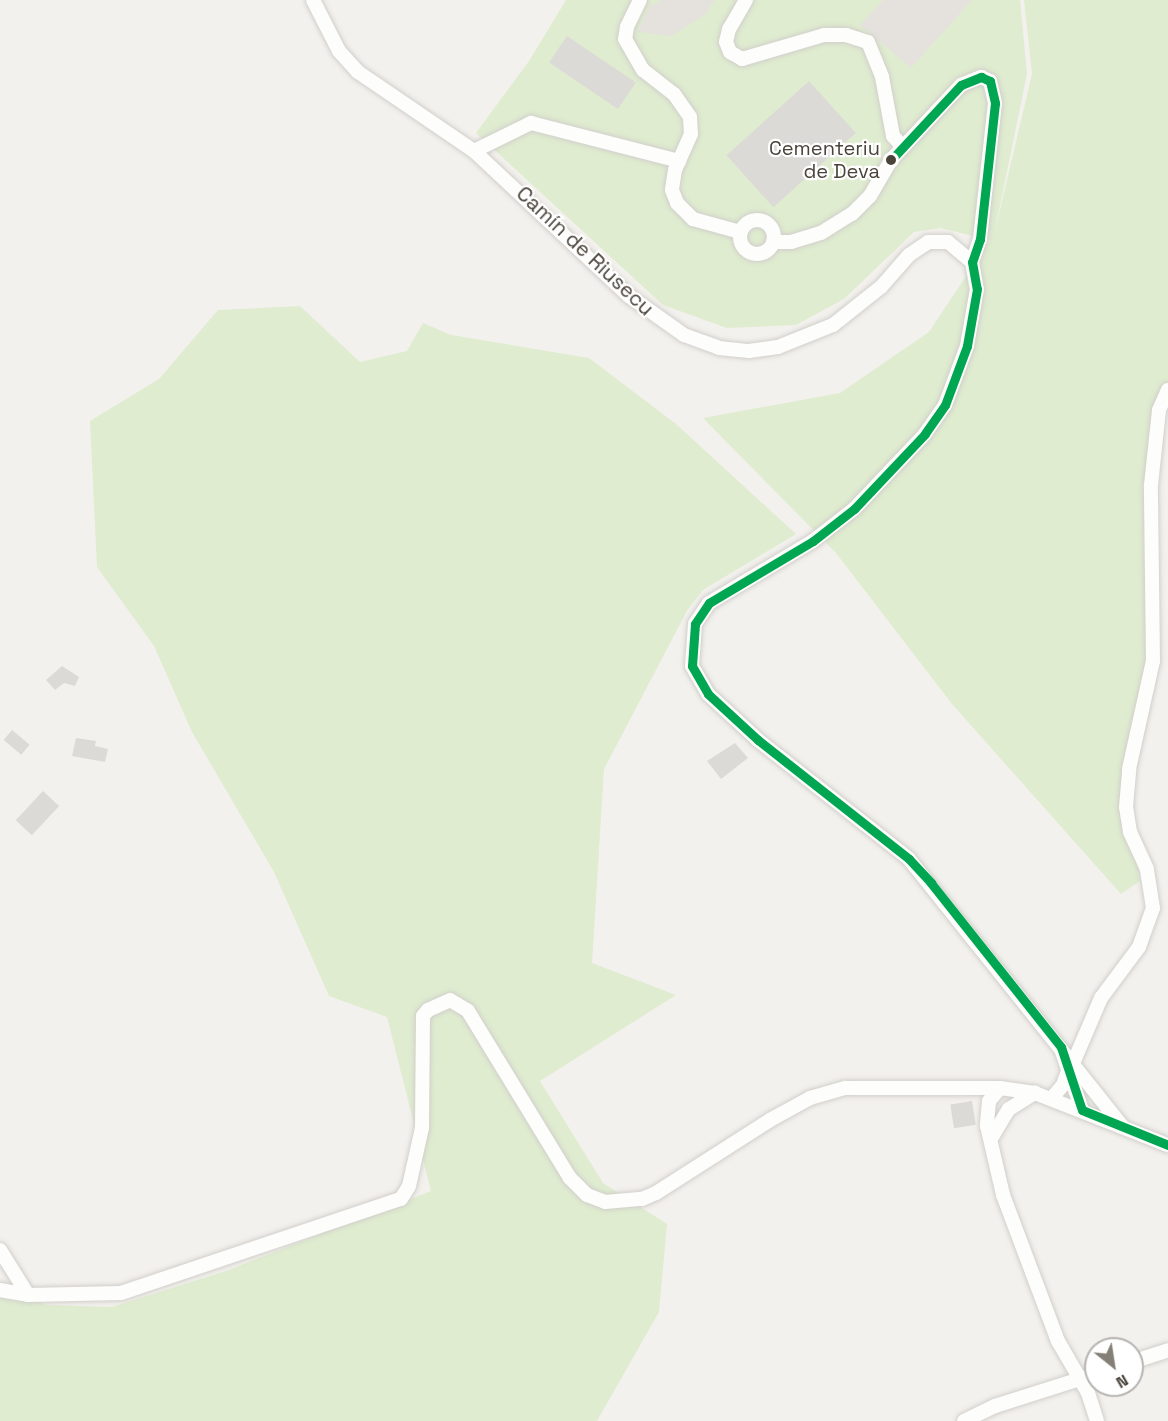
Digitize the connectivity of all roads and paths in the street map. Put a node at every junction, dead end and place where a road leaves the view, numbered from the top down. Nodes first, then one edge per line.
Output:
1 (313, 0) edge
2 (640, 0) edge
3 (746, 0) edge
4 (903, 147) junction
5 (474, 151) junction
6 (679, 161) junction
7 (740, 232) junction
8 (773, 242) junction
9 (972, 262) junction
10 (1168, 390) edge
11 (1071, 1066) junction
12 (1086, 1080) junction
13 (1000, 1088) junction
14 (1035, 1093) junction
15 (1052, 1098) junction
16 (1082, 1110) junction
17 (999, 1122) junction
18 (1123, 1127) junction
19 (992, 1137) junction
20 (1168, 1145) edge
21 (0, 1250) edge
22 (0, 1290) edge
23 (28, 1295) junction
24 (1168, 1350) edge
25 (1144, 1358) edge
26 (1084, 1378) edge
27 (1080, 1380) junction
28 (964, 1421) edge
29 (1097, 1421) edge

1 - 5 street, Camín de Riusecu
2 - 6 street
3 - 4 street
4 - 8 street
4 - 9 street
5 - 6 street
5 - 9 street, Camín de Riusecu
6 - 7 street
7 - 8 street
7 - 8 street
9 - 11 street
10 - 11 street
11 - 12 street
11 - 15 street
11 - 16 street
12 - 16 street
12 - 18 street
13 - 14 street
13 - 17 street
13 - 19 street
13 - 23 street
14 - 15 street
14 - 17 street
15 - 16 street
16 - 18 street
17 - 19 street
18 - 20 street
19 - 27 street
21 - 23 street
22 - 23 street
24 - 25 street
26 - 27 street
27 - 28 street
27 - 29 street

